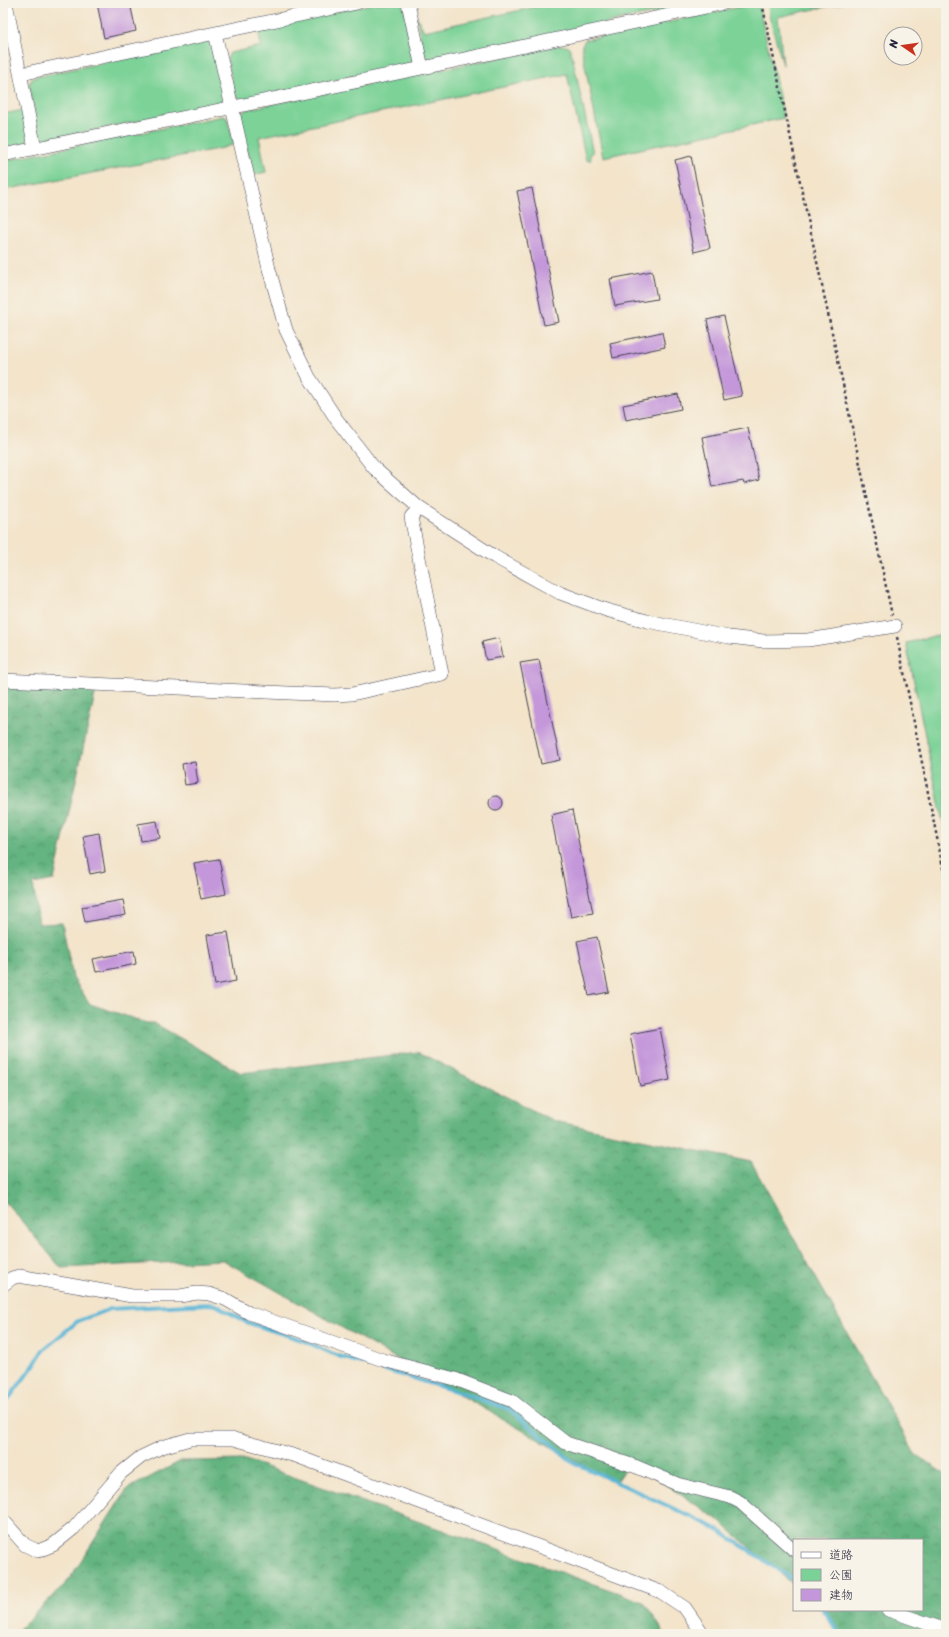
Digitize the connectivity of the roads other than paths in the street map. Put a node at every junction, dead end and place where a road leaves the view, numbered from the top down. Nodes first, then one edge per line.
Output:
1 (6, 3) edge
2 (357, 3) edge
3 (408, 3) edge
4 (725, 3) edge
5 (215, 33) junction
6 (422, 68) junction
7 (21, 74) junction
8 (232, 108) junction
9 (35, 148) junction
10 (3, 155) edge
11 (419, 508) junction
12 (895, 626) road end
13 (3, 680) edge
14 (3, 1285) edge
15 (3, 1520) edge
16 (793, 1549) edge
17 (891, 1611) edge
18 (946, 1630) edge
19 (703, 1634) edge

1 - 7 street
2 - 5 street
3 - 6 street
4 - 6 street
5 - 7 street
5 - 8 street
6 - 8 street
7 - 9 street
8 - 9 street
8 - 11 street
9 - 10 street
11 - 12 street
11 - 13 street
14 - 16 street
15 - 19 street
17 - 18 street

